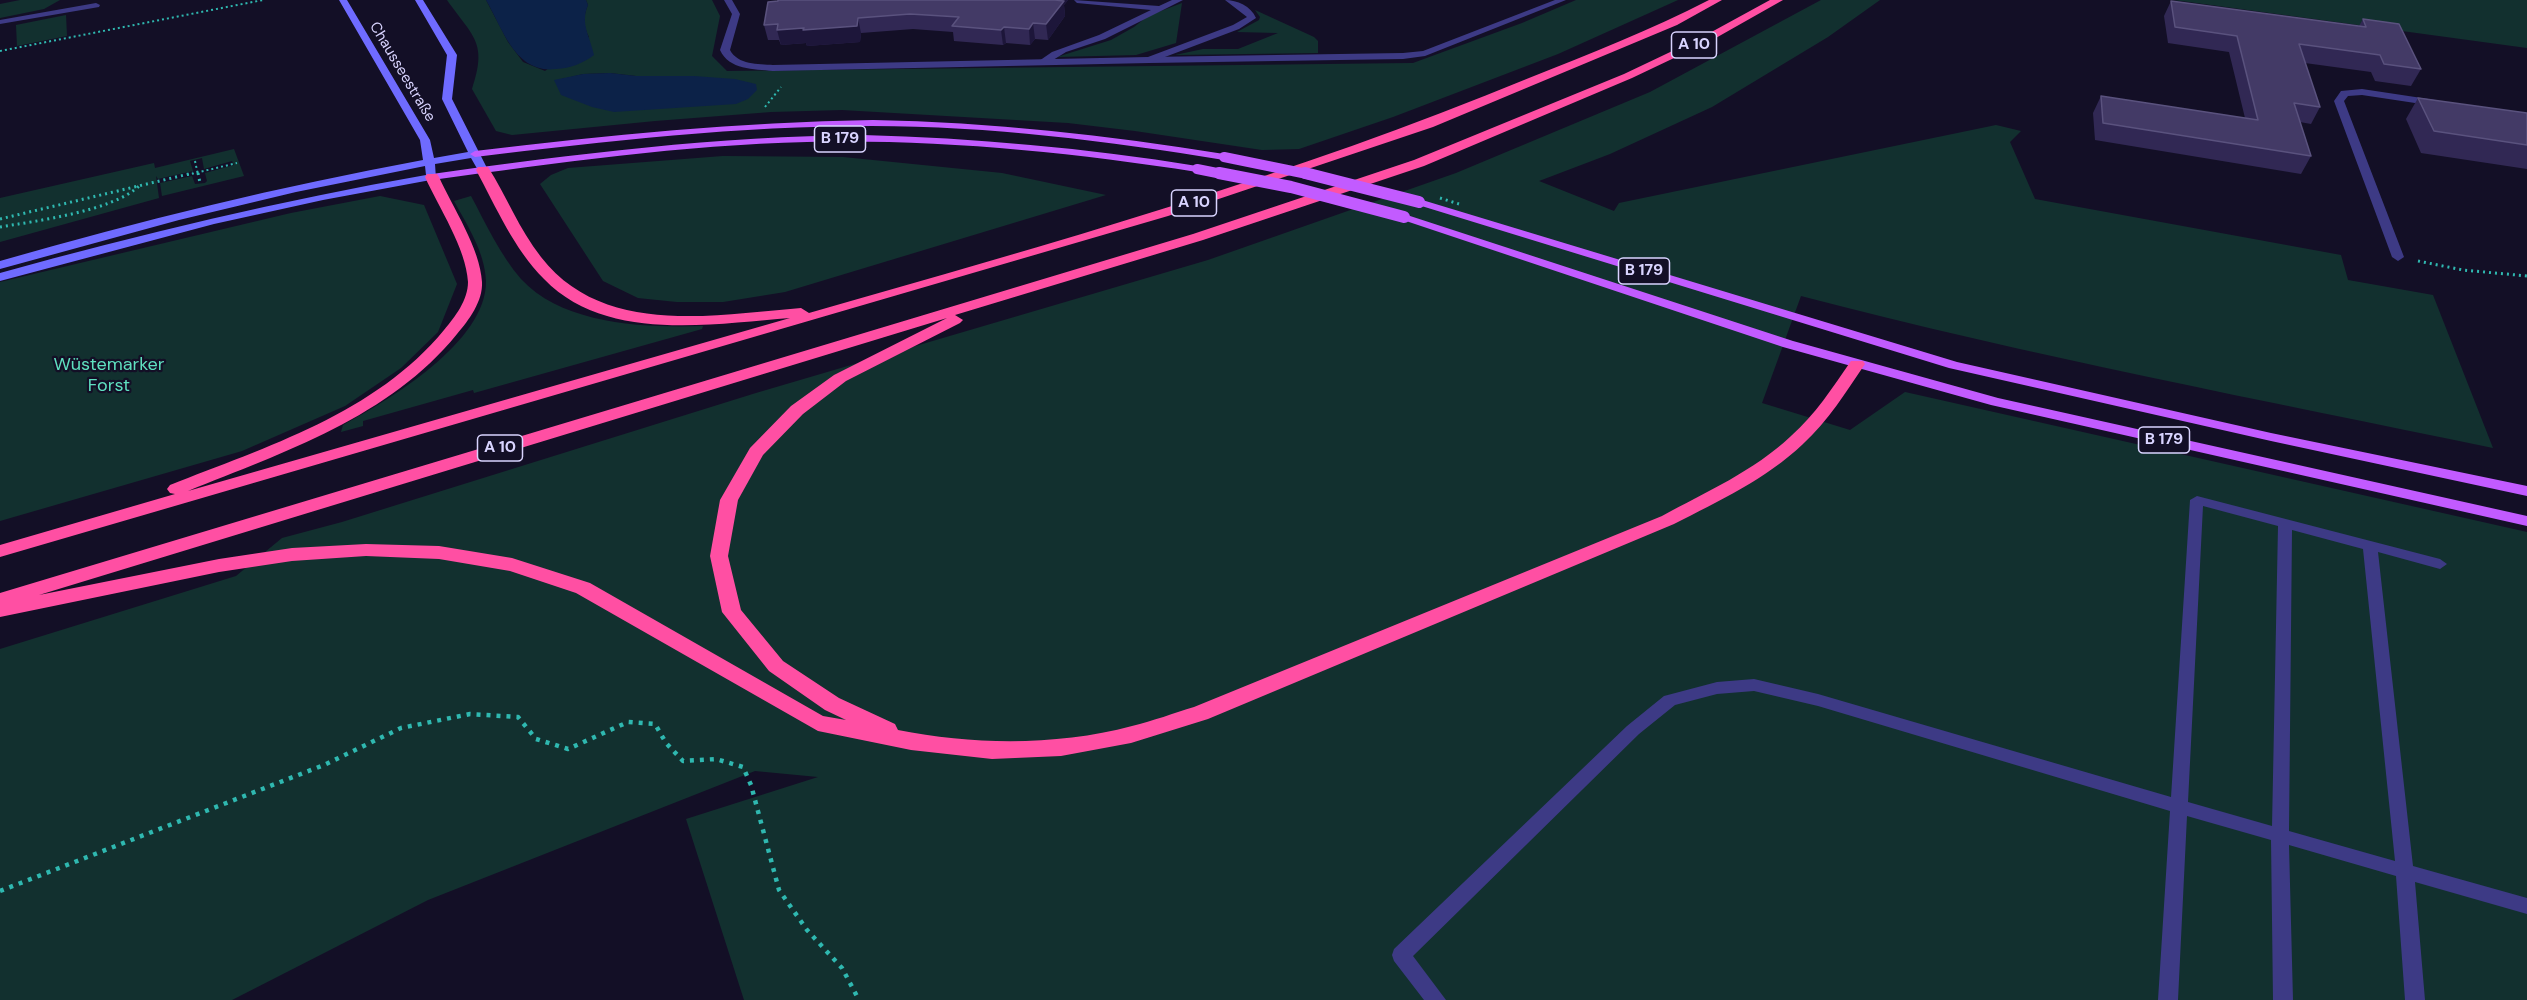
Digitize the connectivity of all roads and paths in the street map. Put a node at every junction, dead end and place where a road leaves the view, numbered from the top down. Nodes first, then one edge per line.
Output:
1 (263, 0) edge
2 (343, 0) edge
3 (419, 0) edge
4 (728, 0) edge
5 (1179, 0) edge
6 (1562, 0) edge
7 (1717, 0) edge
8 (1778, 0) edge
9 (1077, 1) edge
10 (1229, 1) edge
11 (96, 5) dead end
12 (1161, 8) junction
13 (0, 22) edge
14 (0, 51) edge
15 (1149, 60) junction
16 (1042, 63) junction
17 (2445, 105) edge
18 (475, 154) junction
19 (195, 161) dead end
20 (429, 162) junction
21 (237, 163) dead end
22 (483, 170) junction
23 (198, 172) junction
24 (432, 177) junction
25 (200, 183) dead end
26 (139, 186) junction
27 (0, 219) edge
28 (0, 227) edge
29 (2398, 258) joint
30 (0, 265) edge
31 (2527, 276) edge
32 (0, 277) edge
33 (999, 297) junction
34 (836, 310) junction
35 (1870, 340) junction
36 (1857, 364) junction
37 (2527, 491) edge
38 (102, 521) junction
39 (2527, 521) edge
40 (2285, 522) junction
41 (2370, 545) junction
42 (0, 551) edge
43 (2440, 564) dead end
44 (0, 599) edge
45 (0, 610) edge
46 (911, 741) junction
47 (2180, 807) junction
48 (2280, 836) junction
49 (2405, 873) junction
50 (0, 891) edge
51 (2527, 906) edge
52 (859, 1000) edge
53 (1436, 1000) edge
54 (2168, 1000) edge
55 (2283, 1000) edge
56 (2415, 1000) edge

1 - 14 path
2 - 20 street, Chausseestraße
3 - 18 street, Chausseestraße
4 - 16 street
5 - 12 lane
6 - 15 lane
7 - 34 highway, A 10
8 - 33 highway, A 10
9 - 12 lane
10 - 15 street
11 - 13 lane
12 - 16 lane
15 - 16 street
17 - 29 street
18 - 20 street
18 - 22 street, Chausseestraße
18 - 35 main road, B 179, bridge
19 - 23 path
20 - 24 street, Chausseestraße
20 - 30 street
21 - 23 path
22 - 24 main road, B 179
22 - 34 highway
22 - 36 main road, B 179, bridge
23 - 25 path
23 - 26 path
24 - 32 street
24 - 38 highway
26 - 27 path
26 - 28 path
29 - 31 path
33 - 44 highway, A 10
33 - 46 highway
34 - 38 highway, A 10
35 - 36 main road
35 - 37 main road, B 179
36 - 39 main road, B 179
36 - 46 highway
38 - 42 highway, A 10
40 - 41 lane
40 - 47 lane
40 - 48 lane
41 - 43 lane
41 - 49 lane
45 - 46 highway
47 - 48 lane
47 - 53 lane
47 - 54 lane
48 - 49 lane
48 - 55 lane
49 - 51 lane
49 - 56 lane
50 - 52 path

